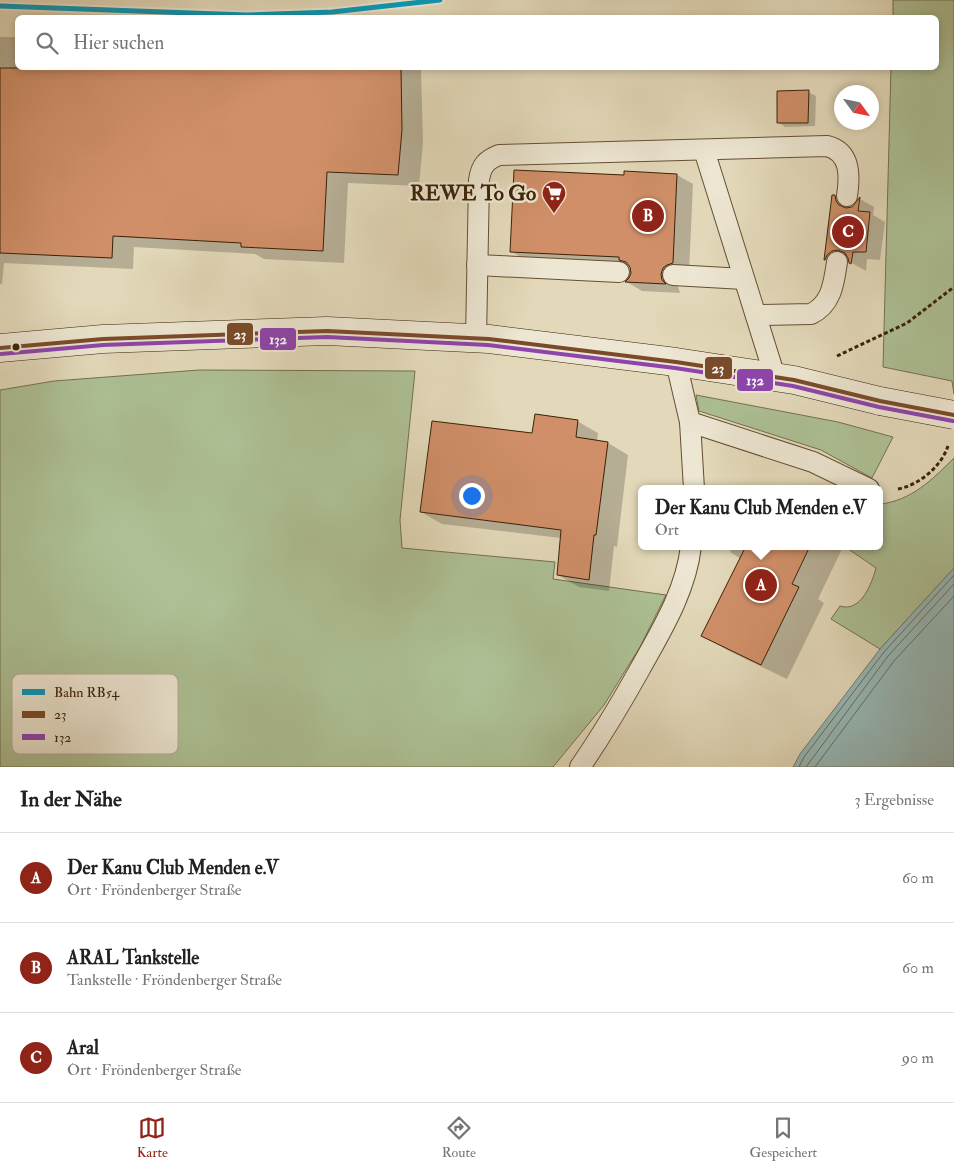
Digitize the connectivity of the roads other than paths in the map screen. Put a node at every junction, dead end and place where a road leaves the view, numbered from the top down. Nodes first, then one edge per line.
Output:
1 (704, 150) junction
2 (846, 196) dead end
3 (837, 262) dead end
4 (478, 265) junction
5 (619, 272) dead end
6 (672, 275) dead end
7 (744, 278) junction
8 (756, 315) junction
9 (476, 339) junction
10 (0, 348) edge
11 (676, 362) junction
12 (775, 377) junction
13 (954, 415) edge
14 (690, 422) junction
15 (694, 485) edge
16 (862, 485) edge
17 (691, 550) edge
18 (580, 767) edge

1 - 2 lane
1 - 4 lane
1 - 7 lane
3 - 8 lane
4 - 5 lane
4 - 9 lane
6 - 7 lane
7 - 8 lane
8 - 12 lane
9 - 10 main road
9 - 11 main road
11 - 12 main road
11 - 14 lane
12 - 13 main road, bridge
14 - 15 lane
14 - 16 lane
17 - 18 lane

